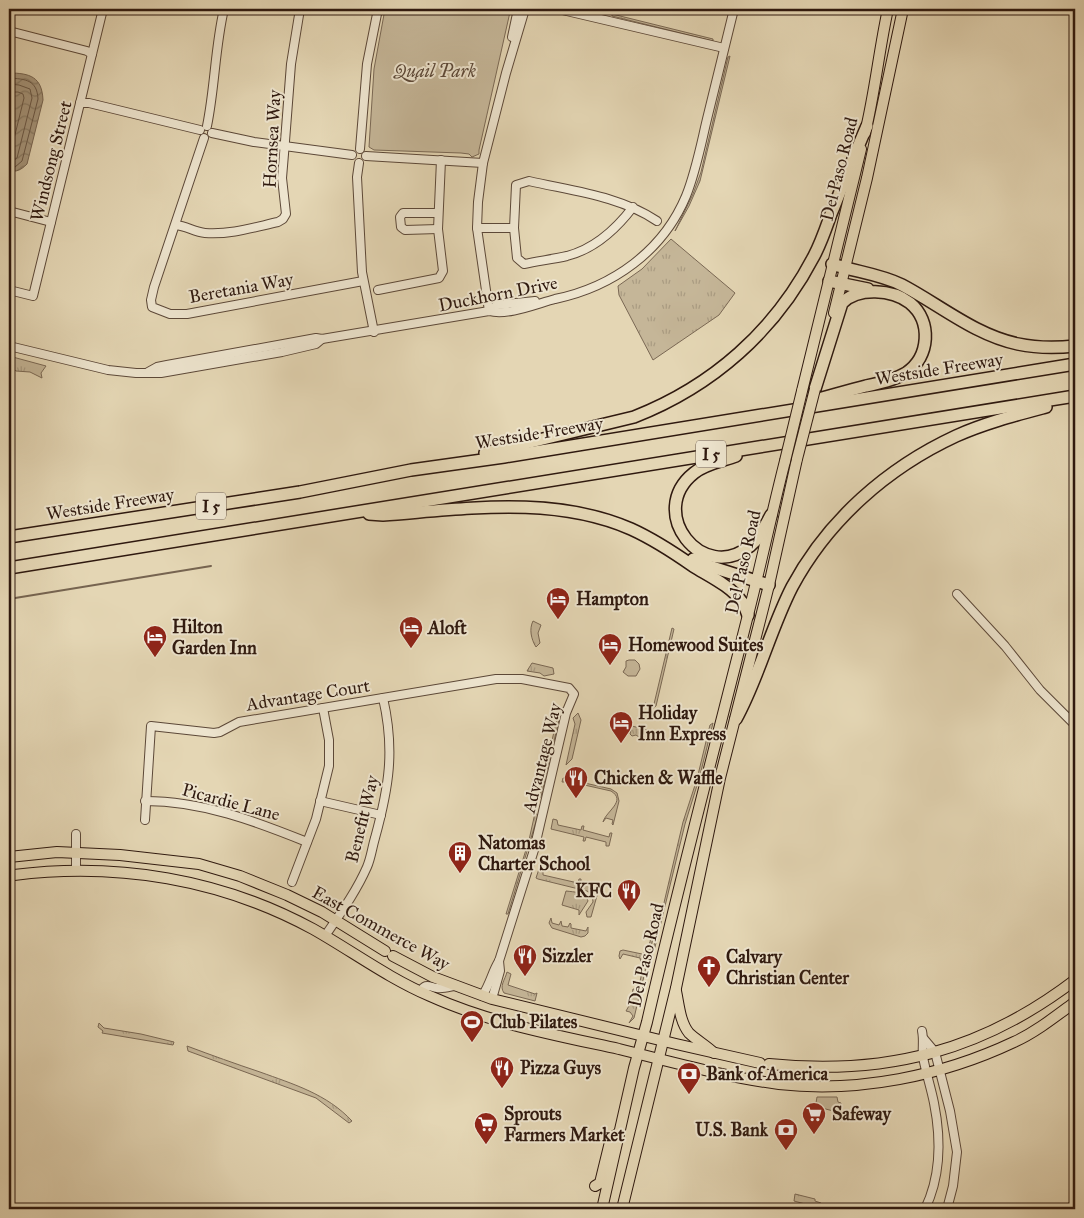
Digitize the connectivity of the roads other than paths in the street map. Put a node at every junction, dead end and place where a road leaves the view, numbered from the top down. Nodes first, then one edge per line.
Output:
1 (104, 9) edge
2 (224, 9) edge
3 (300, 9) edge
4 (378, 9) edge
5 (518, 9) edge
6 (525, 9) edge
7 (558, 9) edge
8 (734, 9) edge
9 (888, 9) edge
10 (903, 9) edge
11 (9, 31) edge
12 (724, 48) junction
13 (92, 54) junction
14 (506, 73) junction
15 (80, 103) junction
16 (207, 126) junction
17 (867, 126) junction
18 (200, 130) junction
19 (212, 133) junction
20 (204, 138) junction
21 (284, 146) junction
22 (360, 148) junction
23 (352, 155) junction
24 (366, 156) junction
25 (441, 160) junction
26 (359, 163) junction
27 (483, 163) junction
28 (633, 207) junction
29 (9, 211) edge
30 (438, 213) junction
31 (657, 221) dead end
32 (51, 222) junction
33 (176, 225) junction
34 (477, 228) junction
35 (514, 228) junction
36 (438, 229) junction
37 (832, 264) junction
38 (846, 269) junction
39 (829, 280) junction
40 (363, 281) junction
41 (842, 284) junction
42 (9, 290) edge
43 (378, 290) dead end
44 (880, 293) junction
45 (489, 311) junction
46 (374, 332) junction
47 (9, 346) edge
48 (1075, 346) edge
49 (1075, 364) edge
50 (815, 389) junction
51 (1075, 396) edge
52 (1075, 400) edge
53 (754, 416) junction
54 (774, 444) junction
55 (412, 470) junction
56 (347, 513) junction
57 (771, 515) junction
58 (9, 537) edge
59 (666, 548) junction
60 (9, 568) edge
61 (756, 582) junction
62 (769, 585) junction
63 (957, 594) dead end
64 (748, 616) junction
65 (383, 698) junction
66 (323, 708) junction
67 (736, 720) junction
68 (1075, 725) edge
69 (145, 801) junction
70 (320, 801) junction
71 (381, 815) junction
72 (145, 820) dead end
73 (76, 834) dead end
74 (307, 842) junction
75 (76, 853) junction
76 (9, 857) edge
77 (76, 870) junction
78 (11, 875) edge
79 (292, 882) dead end
80 (335, 920) junction
81 (325, 936) junction
82 (1075, 980) edge
83 (454, 986) junction
84 (676, 988) junction
85 (420, 992) junction
86 (487, 998) junction
87 (1075, 1002) edge
88 (643, 1036) junction
89 (663, 1041) junction
90 (935, 1052) junction
91 (714, 1053) junction
92 (638, 1054) junction
93 (923, 1056) junction
94 (658, 1059) junction
95 (804, 1067) junction
96 (939, 1069) junction
97 (927, 1073) junction
98 (781, 1084) junction
99 (619, 1133) junction
100 (595, 1186) dead end
101 (1075, 1204) edge
102 (926, 1208) edge
103 (602, 1209) edge
104 (622, 1209) edge
105 (936, 1209) edge
106 (948, 1209) edge
107 (1068, 1209) edge

1 - 13 street, Windsong Street
2 - 16 street
3 - 21 street, Hornsea Way
4 - 22 street
5 - 14 street
6 - 14 street
7 - 12 street
8 - 12 street, Duckhorn Drive
9 - 17 main road, Del Paso Road
10 - 38 main road, Del Paso Road
11 - 13 street
12 - 45 street, Duckhorn Drive
13 - 15 street, Windsong Street
14 - 27 street
15 - 18 street
15 - 32 street, Windsong Street
16 - 18 street
16 - 19 street
17 - 37 main road, Del Paso Road
17 - 55 highway
18 - 20 street
19 - 20 street
19 - 21 street
20 - 33 street, Beretania Way
21 - 23 street
21 - 33 street, Hornsea Way
22 - 23 street
22 - 24 street
23 - 26 street
24 - 25 street
24 - 26 street
25 - 27 street
25 - 30 street
26 - 40 street
27 - 34 street
28 - 31 street
28 - 35 street
28 - 35 street
29 - 32 street
30 - 36 street
30 - 36 street
32 - 42 street, Windsong Street
33 - 40 street, Beretania Way
34 - 35 street
34 - 45 street
36 - 43 street
37 - 38 highway
37 - 39 main road, Del Paso Road
38 - 41 main road, Del Paso Road
38 - 48 highway
39 - 41 highway
39 - 57 main road, Del Paso Road, bridge
40 - 46 street
41 - 44 highway
41 - 50 main road, Del Paso Road
44 - 50 highway
44 - 53 highway
45 - 46 street, Duckhorn Drive
46 - 47 street, Duckhorn Drive
49 - 53 highway, Westside Freeway / I 5
50 - 62 main road, Del Paso Road, bridge
51 - 54 highway, I 5
52 - 67 highway
53 - 55 highway, Westside Freeway / I 5
54 - 56 highway, I 5
54 - 57 highway
55 - 58 highway, Westside Freeway / I 5
56 - 59 highway
56 - 60 highway, I 5
57 - 61 main road, Del Paso Road
59 - 61 highway
59 - 64 highway
61 - 62 highway
61 - 64 main road, Del Paso Road
62 - 67 main road, Del Paso Road
63 - 68 street
64 - 88 main road, Del Paso Road
65 - 66 street, Advantage Court
65 - 71 street, Benefit Way
65 - 86 street, Advantage Way
66 - 69 street, Advantage Court
66 - 70 street
67 - 84 main road, Del Paso Road
69 - 72 street
69 - 74 street, Picardie Lane
70 - 71 street
70 - 74 street
71 - 80 street, Benefit Way
73 - 75 street
74 - 79 street
75 - 76 main road, East Commerce Way
75 - 77 street
75 - 80 main road, East Commerce Way
77 - 78 main road, East Commerce Way
77 - 81 main road, East Commerce Way
80 - 81 street, Benefit Way
80 - 83 main road, East Commerce Way
81 - 85 main road, East Commerce Way
82 - 90 main road, East Commerce Way
83 - 85 street
83 - 86 main road, East Commerce Way
84 - 89 main road, Del Paso Road
84 - 91 main road
85 - 92 main road, East Commerce Way
86 - 88 main road, East Commerce Way
87 - 96 main road, East Commerce Way
88 - 89 main road, East Commerce Way
88 - 92 main road, Del Paso Road
89 - 91 main road, East Commerce Way
89 - 94 main road, Del Paso Road
90 - 93 main road, East Commerce Way
90 - 93 street
90 - 96 street
91 - 95 main road, East Commerce Way
92 - 94 main road, East Commerce Way
92 - 99 main road, Del Paso Road
93 - 95 main road, East Commerce Way
93 - 97 street
94 - 98 main road, East Commerce Way
94 - 104 main road, Del Paso Road
95 - 98 street
96 - 97 main road, East Commerce Way
96 - 106 street
97 - 98 main road, East Commerce Way
97 - 102 street
99 - 100 main road
99 - 103 main road, Del Paso Road
101 - 107 street
102 - 105 street

